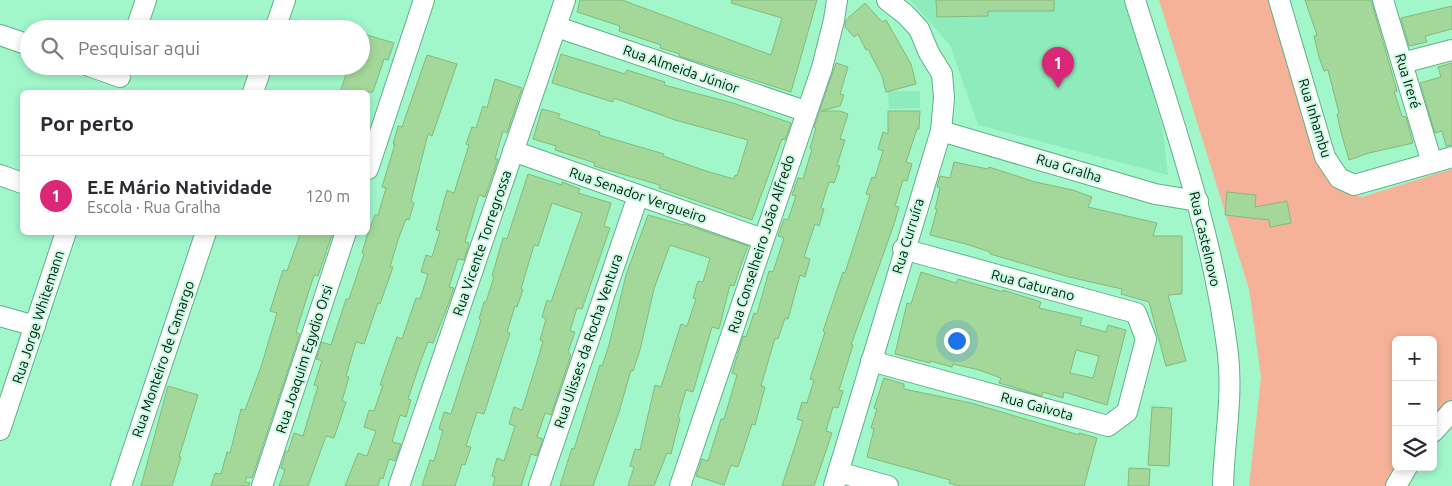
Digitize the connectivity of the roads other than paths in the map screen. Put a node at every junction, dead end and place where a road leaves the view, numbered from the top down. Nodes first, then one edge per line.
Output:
1 (146, 0) edge
2 (285, 0) edge
3 (424, 0) edge
4 (565, 0) edge
5 (837, 0) edge
6 (887, 0) edge
7 (1135, 0) edge
8 (1280, 0) edge
9 (1383, 0) edge
10 (139, 20) edge
11 (278, 20) edge
12 (557, 27) junction
13 (0, 35) edge
14 (20, 42) edge
15 (1452, 50) edge
16 (1402, 63) junction
17 (259, 75) edge
18 (254, 90) edge
19 (806, 111) junction
20 (941, 131) junction
21 (513, 151) junction
22 (1452, 157) edge
23 (370, 163) edge
24 (1432, 163) junction
25 (0, 176) edge
26 (20, 181) edge
27 (638, 196) junction
28 (1198, 201) junction
29 (65, 235) edge
30 (205, 235) edge
31 (345, 235) edge
32 (763, 239) junction
33 (903, 250) junction
34 (0, 316) edge
35 (35, 326) junction
36 (1146, 339) joint
37 (871, 361) junction
38 (1452, 411) edge
39 (1437, 428) edge
40 (0, 430) edge
41 (1405, 471) edge
42 (836, 479) edge
43 (121, 486) edge
44 (262, 486) edge
45 (399, 486) edge
46 (539, 486) edge
47 (680, 486) edge
48 (888, 486) edge
49 (1223, 486) edge
50 (1396, 486) edge

1 - 10 street
2 - 11 street
3 - 23 street
4 - 12 street, Rua Vicente Torregrossa
5 - 19 street, Rua Conselheiro João Alfredo
6 - 20 street, Rua Curruíra
7 - 28 street, Rua Castelnovo
8 - 24 street, Rua Inhambu
9 - 16 street, Rua Ireré
12 - 19 street, Rua Almeida Júnior
12 - 21 street, Rua Vicente Torregrossa
13 - 14 street
15 - 16 street
16 - 24 street, Rua Ireré
17 - 18 street
19 - 32 street, Rua Conselheiro João Alfredo
20 - 28 street, Rua Gralha
20 - 33 street, Rua Curruíra
21 - 27 street, Rua Senador Vergueiro
21 - 45 street, Rua Vicente Torregrossa
22 - 24 street, Rua Inhambu
25 - 26 street
27 - 32 street, Rua Senador Vergueiro
27 - 46 street, Rua Ulisses da Rocha Ventura
28 - 49 street, Rua Castelnovo
29 - 35 street, Rua Jorge Whitemann
30 - 43 street, Rua Monteiro de Camargo
31 - 44 street, Rua Joaquim Egydio Orsi
32 - 47 street, Rua Conselheiro João Alfredo
33 - 36 street, Rua Gaturano
33 - 37 street, Rua Curruíra
34 - 35 street
35 - 40 street, Rua Jorge Whitemann
36 - 37 street, Rua Gaivota
37 - 42 street, Rua Curruíra
38 - 39 street
41 - 50 street
42 - 48 street

